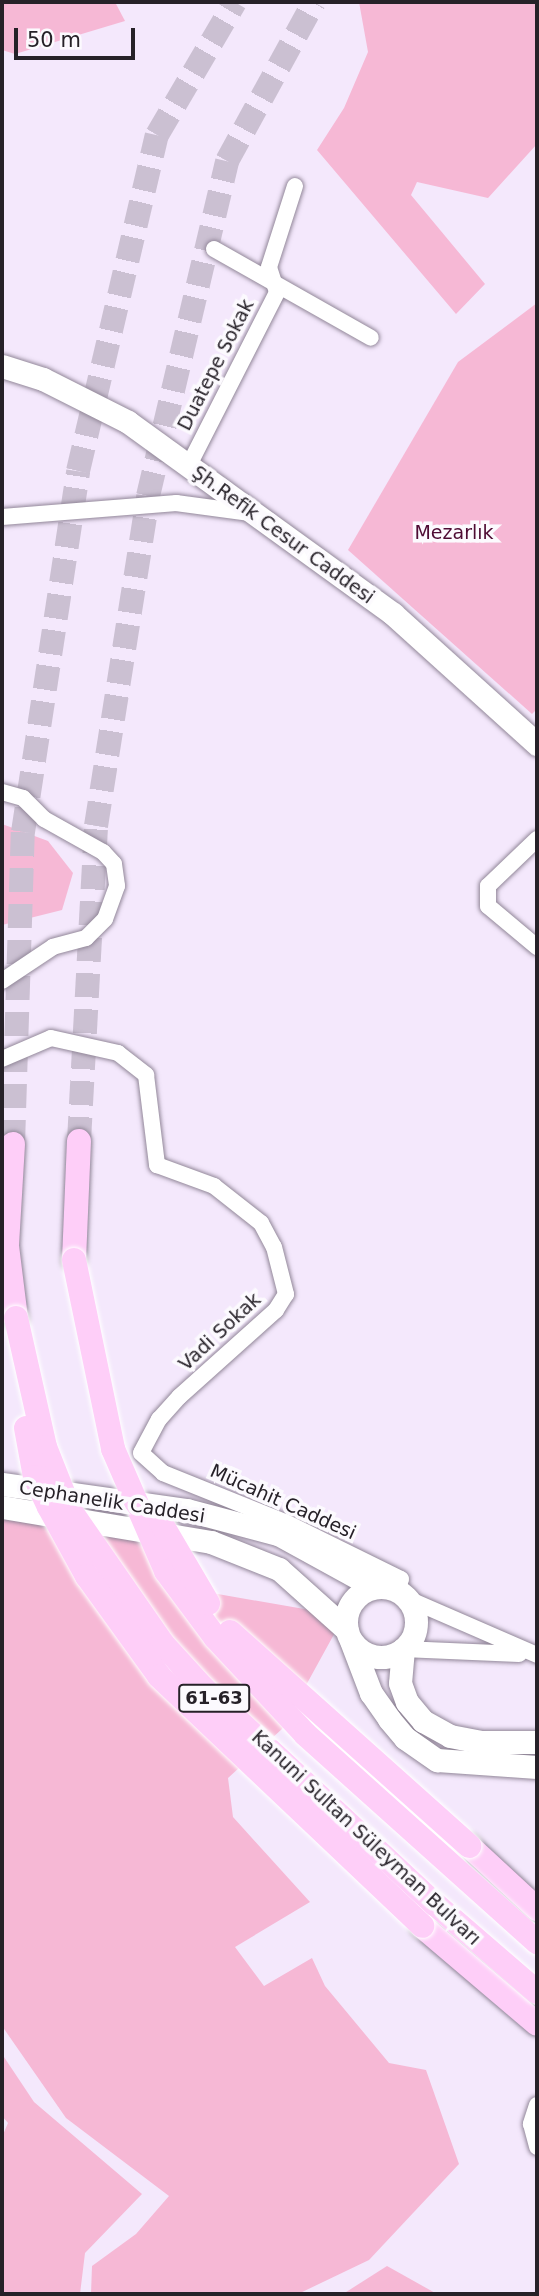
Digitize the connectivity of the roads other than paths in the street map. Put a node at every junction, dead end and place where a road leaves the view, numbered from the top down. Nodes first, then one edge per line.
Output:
1 (295, 186) dead end
2 (214, 250) dead end
3 (273, 282) junction
4 (371, 338) dead end
5 (2, 366) edge
6 (188, 467) junction
7 (250, 513) junction
8 (2, 517) edge
9 (537, 744) edge
10 (2, 792) edge
11 (537, 839) edge
12 (537, 947) edge
13 (2, 981) edge
14 (2, 1059) edge
15 (79, 1141) tunnel mouth
16 (13, 1144) tunnel mouth
17 (94, 1355) junction
18 (29, 1375) junction
19 (141, 1453) joint
20 (2, 1484) edge
21 (2, 1507) edge
22 (393, 1592) junction
23 (349, 1636) junction
24 (403, 1649) junction
25 (537, 1655) edge
26 (537, 1742) edge
27 (537, 1767) edge
28 (537, 1909) edge
29 (537, 1942) edge
30 (537, 1992) edge
31 (537, 2024) edge
32 (537, 2105) edge
33 (534, 2120) edge
34 (537, 2147) edge

1 - 3 street, Duatepe Sokak
2 - 3 street, Duatepe Sokak
3 - 4 street, Duatepe Sokak
3 - 6 street, Duatepe Sokak
5 - 6 street, Şh.Refik Cesur Caddesi
6 - 7 street, Şh.Refik Cesur Caddesi
7 - 8 street
7 - 9 street, Şh.Refik Cesur Caddesi
10 - 13 street
11 - 12 street
14 - 19 street, Vadi Sokak
15 - 17 main road, Kanuni Sultan Süleyman Bulvarı / 61-63, bridge
16 - 18 main road, Kanuni Sultan Süleyman Bulvarı / 61-63, bridge
17 - 28 main road, 61-63, bridge
17 - 29 main road, Kanuni Sultan Süleyman Bulvarı / 61-63, bridge
18 - 30 main road, Kanuni Sultan Süleyman Bulvarı / 61-63, bridge
18 - 31 main road, 61-63, bridge
19 - 22 street, Mücahit Caddesi
20 - 22 street, Cephanelik Caddesi
21 - 23 street
22 - 23 street
22 - 24 street
22 - 25 street
23 - 24 street
23 - 27 street
24 - 25 street
24 - 26 street
32 - 33 street
33 - 34 street

